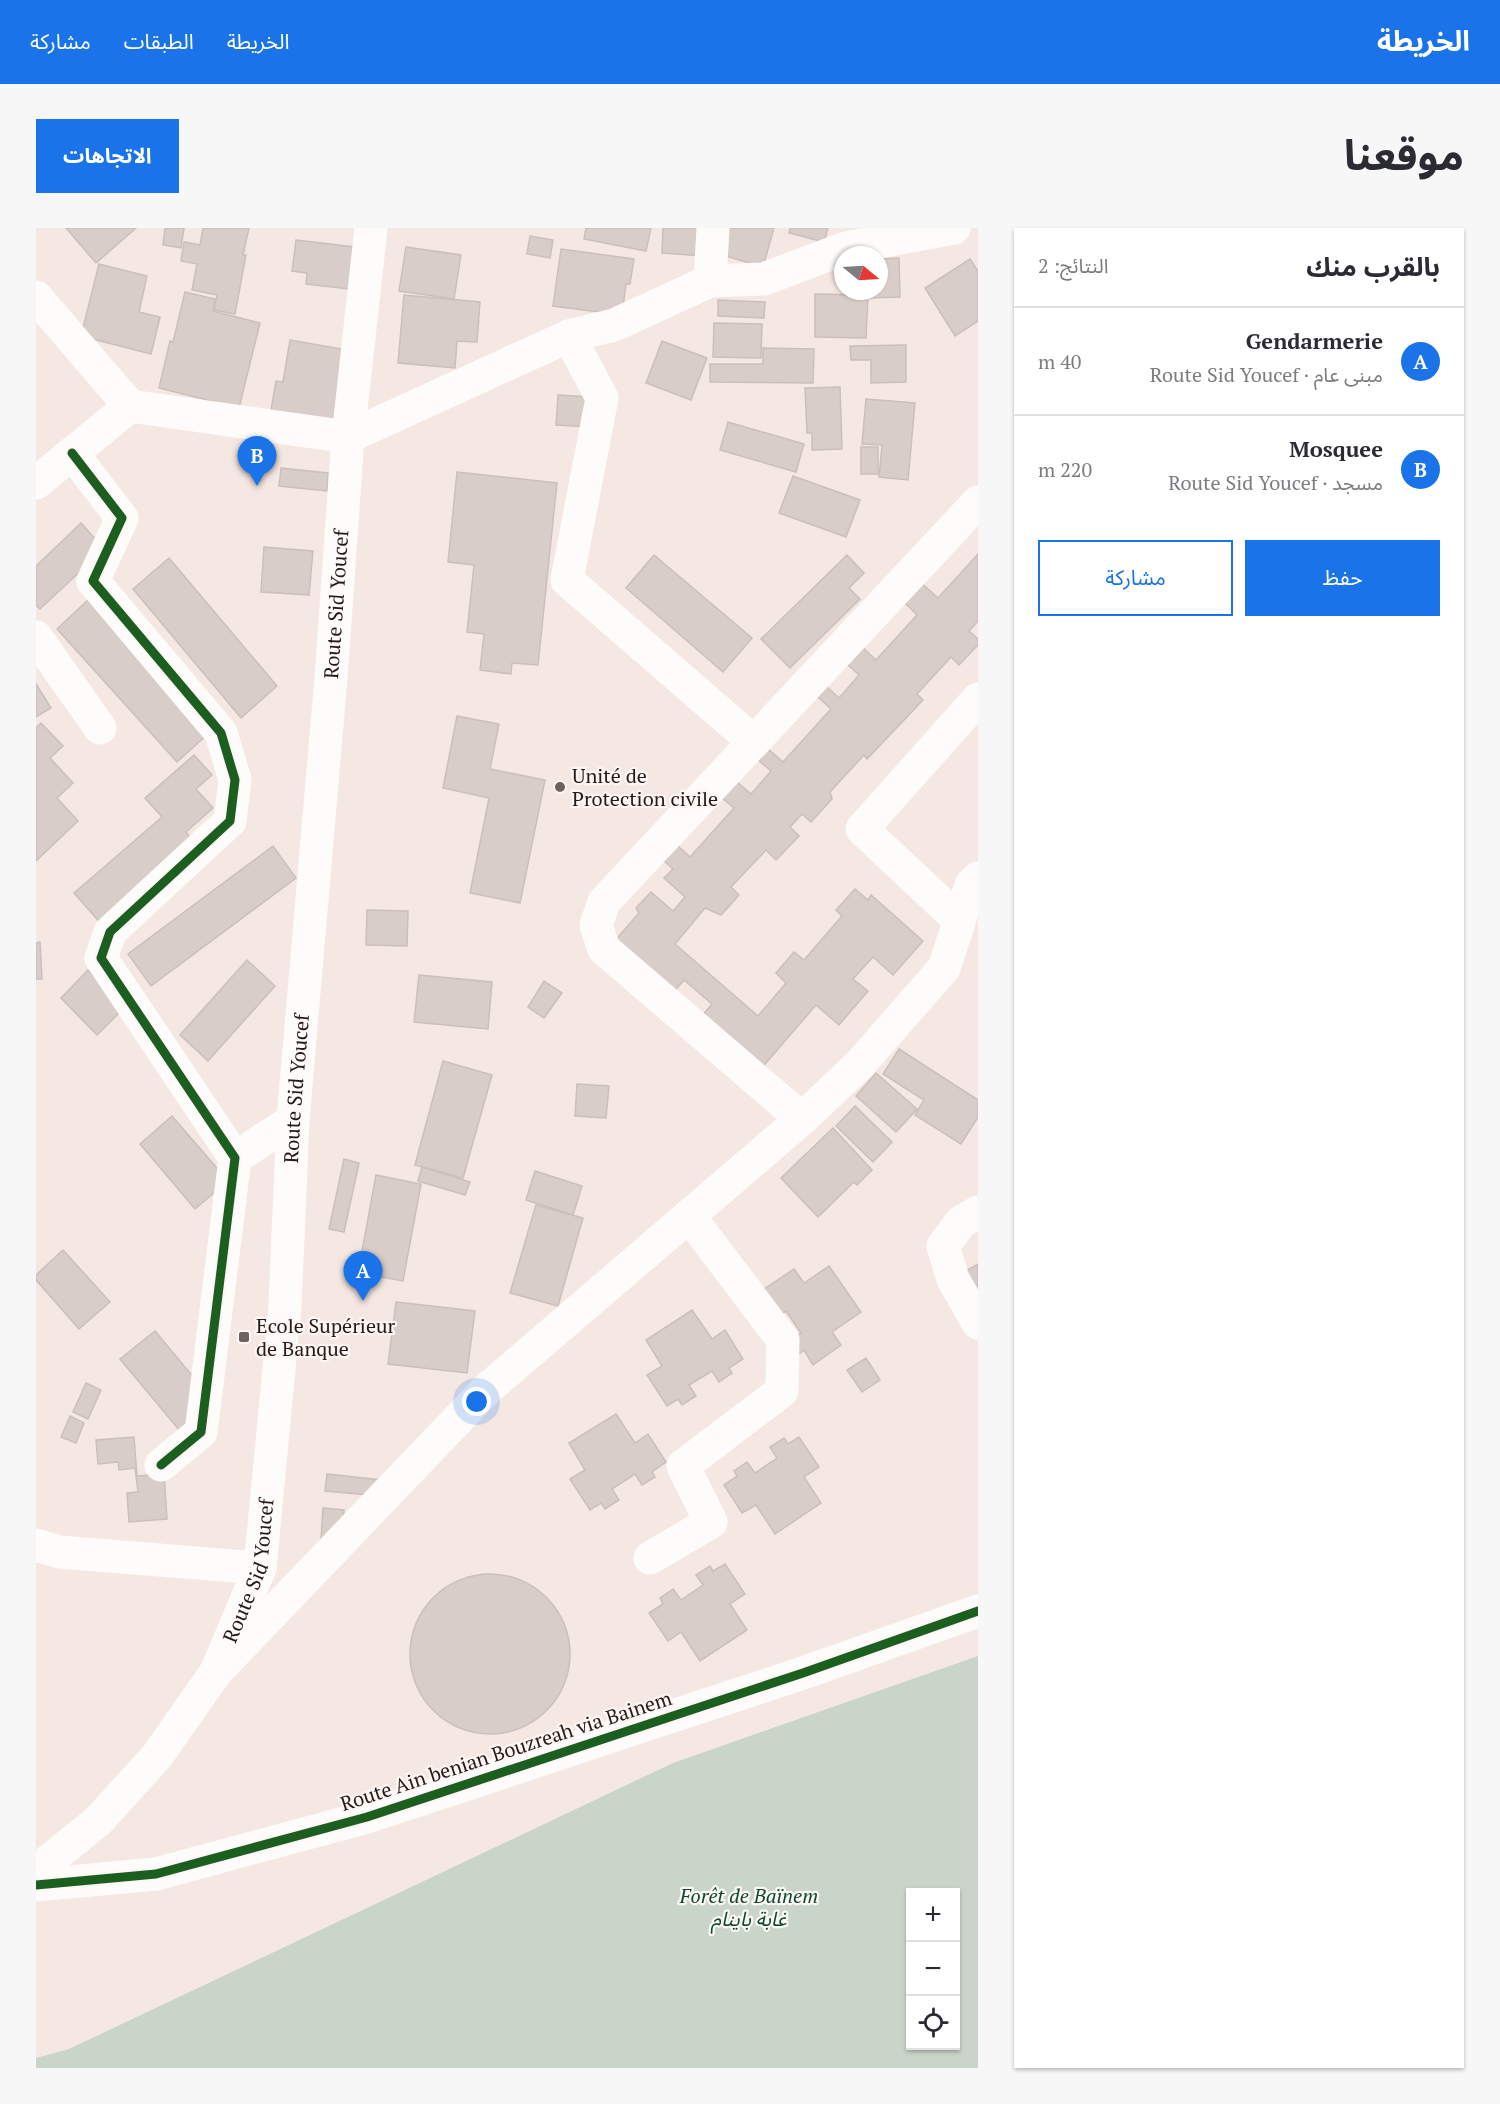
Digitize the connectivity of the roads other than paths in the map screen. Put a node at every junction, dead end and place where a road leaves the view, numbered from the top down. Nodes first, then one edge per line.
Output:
1 (371, 228) edge
2 (713, 228) edge
3 (954, 228) edge
4 (710, 281) junction
5 (36, 297) edge
6 (569, 336) junction
7 (130, 406) junction
8 (348, 437) junction
9 (72, 453) junction
10 (36, 483) edge
11 (978, 502) edge
12 (36, 638) edge
13 (978, 699) edge
14 (100, 728) dead end
15 (754, 742) junction
16 (978, 878) edge
17 (959, 920) junction
18 (802, 1119) junction
19 (293, 1120) junction
20 (235, 1158) junction
21 (978, 1212) edge
22 (689, 1216) junction
23 (978, 1323) edge
24 (161, 1465) dead end
25 (36, 1545) edge
26 (650, 1558) dead end
27 (260, 1568) junction
28 (978, 1611) edge
29 (216, 1672) junction
30 (36, 1871) edge
31 (36, 1885) edge

1 - 8 street, Route Sid Youcef
2 - 4 street
3 - 4 street
4 - 6 street
5 - 7 street
6 - 8 street
6 - 15 street
7 - 8 street
7 - 9 street
8 - 19 street, Route Sid Youcef
9 - 10 street
9 - 20 street
11 - 15 street
12 - 14 street
13 - 17 street
15 - 18 street
16 - 17 street
17 - 18 street
18 - 22 street
19 - 20 street
19 - 27 street, Route Sid Youcef
20 - 24 street
21 - 23 street
22 - 26 street
22 - 29 street
25 - 27 street
27 - 29 street, Route Sid Youcef
28 - 31 street, Route Ain benian Bouzreah via Bainem
29 - 30 street, Route Sid Youcef

